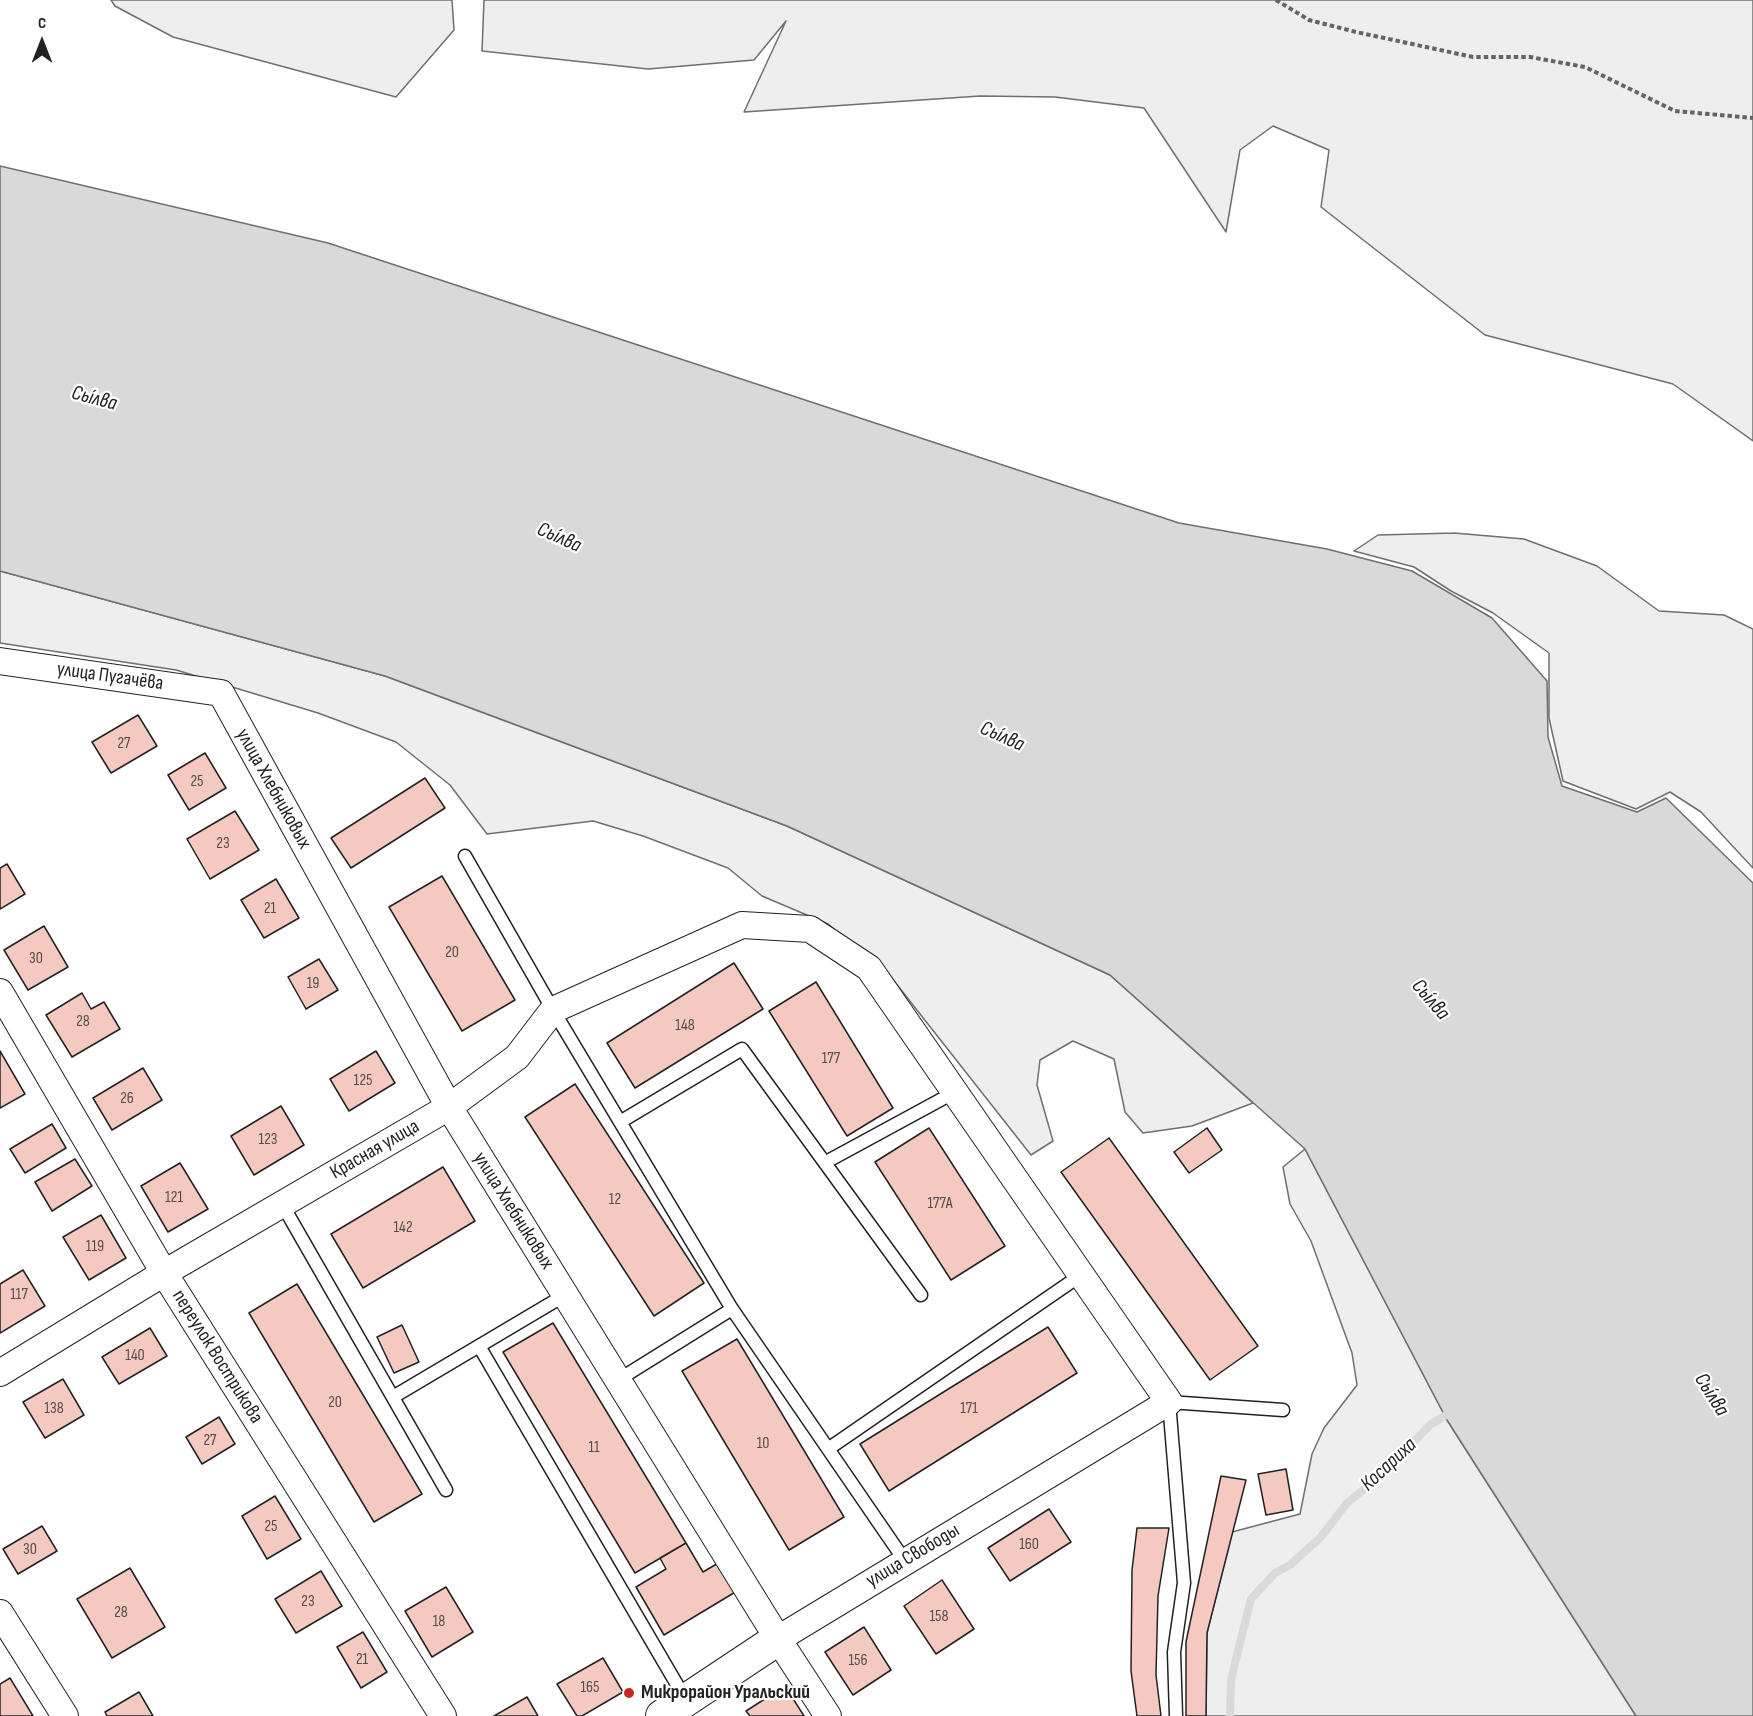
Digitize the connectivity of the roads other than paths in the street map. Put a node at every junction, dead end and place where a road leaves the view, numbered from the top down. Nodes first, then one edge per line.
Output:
1 (0, 661) edge
2 (220, 693) joint
3 (465, 856) dead end
4 (0, 992) edge
5 (553, 1010) junction
6 (955, 1092) junction
7 (449, 1107) junction
8 (620, 1122) junction
9 (826, 1162) junction
10 (282, 1204) junction
11 (164, 1273) junction
12 (1081, 1275) junction
13 (565, 1295) junction
14 (921, 1295) dead end
15 (732, 1309) junction
16 (479, 1346) junction
17 (0, 1373) edge
18 (618, 1380) junction
19 (393, 1397) junction
20 (1168, 1402) junction
21 (1283, 1410) dead end
22 (828, 1449) junction
23 (446, 1490) dead end
24 (905, 1561) junction
25 (0, 1613) edge
26 (778, 1639) junction
27 (674, 1708) edge
28 (65, 1716) edge
29 (443, 1716) edge
30 (828, 1716) edge
31 (1176, 1716) edge

1 - 2 street, улица Пугачёва
2 - 7 street, улица Хлебниковых
3 - 5 lane
4 - 11 street, переулок Вострикова
5 - 6 street, Красная улица
5 - 7 street, Красная улица
5 - 8 lane
6 - 9 lane
6 - 12 street
7 - 10 street, Красная улица
7 - 13 street, улица Хлебниковых
8 - 9 lane
8 - 15 lane
9 - 14 lane
10 - 11 street, Красная улица
10 - 19 lane
11 - 17 street, Красная улица
11 - 29 street, переулок Вострикова
12 - 20 street
12 - 22 lane
13 - 16 lane
13 - 18 street, улица Хлебниковых
15 - 18 lane
15 - 22 lane
16 - 19 lane
16 - 27 lane
18 - 26 street, улица Хлебниковых
19 - 23 lane
20 - 21 lane
20 - 24 street, улица Свободы
20 - 31 lane
22 - 24 lane
24 - 26 street, улица Свободы
25 - 28 street
26 - 27 street, улица Свободы
26 - 30 street, улица Хлебниковых

